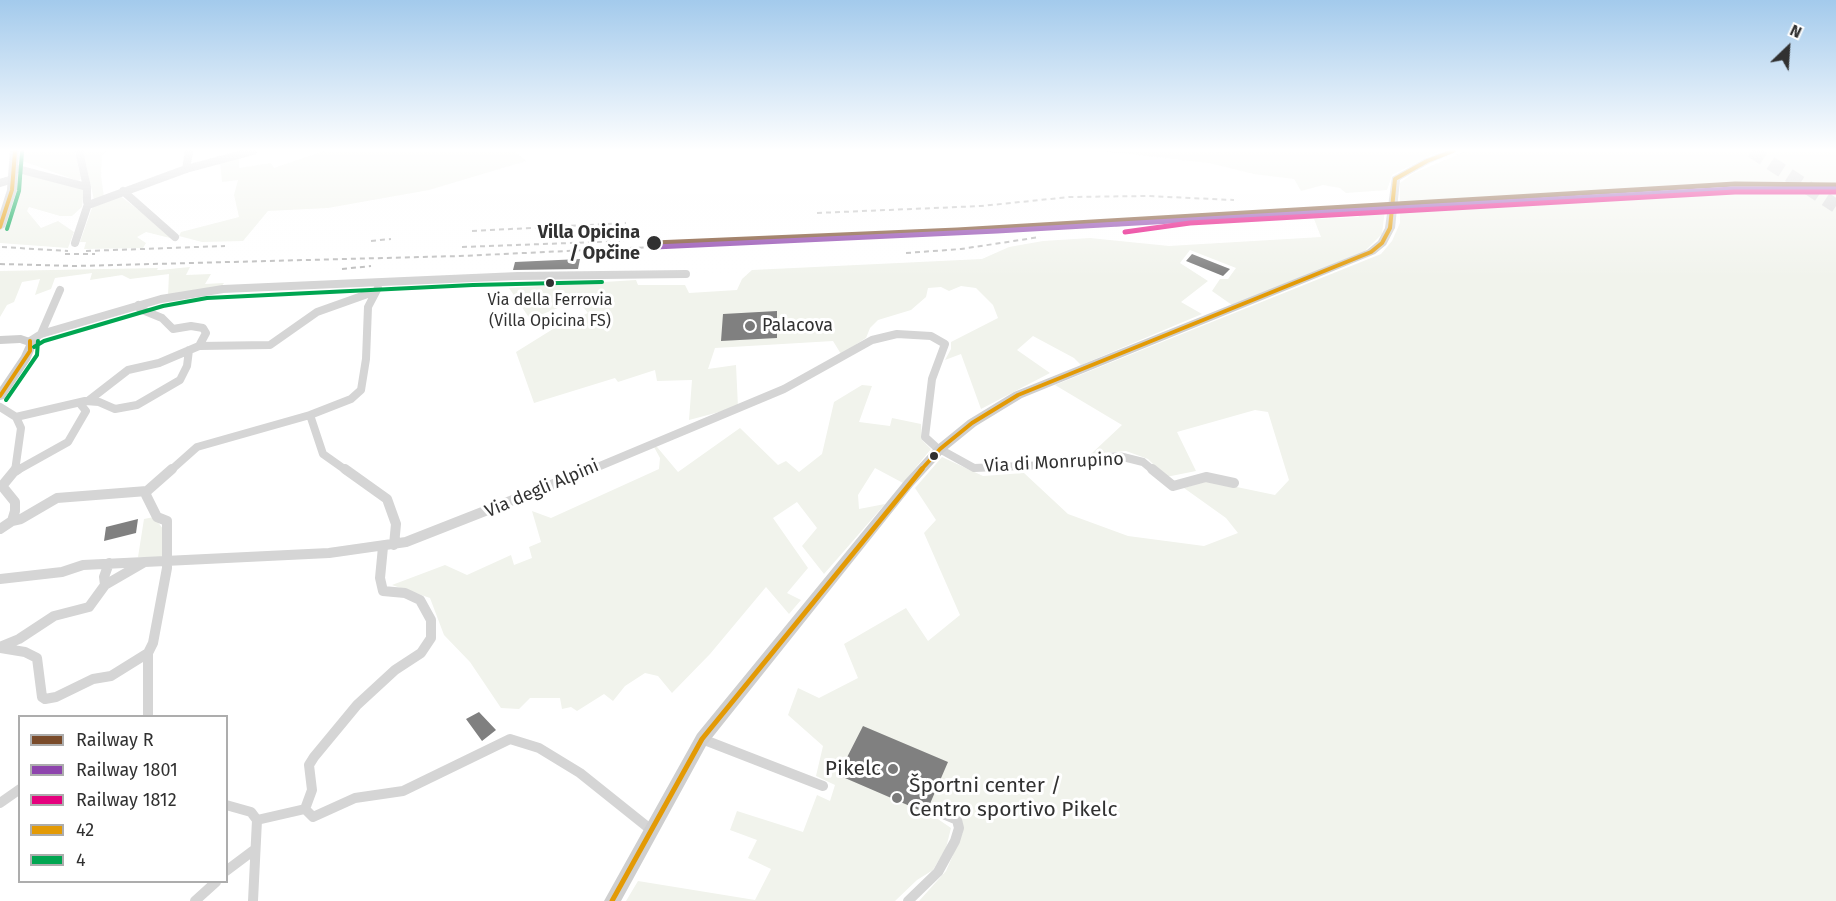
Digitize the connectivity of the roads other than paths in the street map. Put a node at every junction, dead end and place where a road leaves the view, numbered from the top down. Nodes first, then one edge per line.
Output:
1 (10, 193) edge
2 (87, 193) edge
3 (120, 193) edge
4 (124, 193) edge
5 (1394, 193) edge
6 (88, 204) junction
7 (0, 227) edge
8 (175, 237) dead end
9 (75, 243) dead end
10 (686, 274) dead end
11 (381, 282) junction
12 (60, 290) dead end
13 (376, 291) junction
14 (138, 305) junction
15 (41, 334) junction
16 (0, 340) edge
17 (30, 341) junction
18 (199, 346) junction
19 (189, 350) junction
20 (1, 393) edge
21 (87, 401) junction
22 (0, 407) edge
23 (310, 415) junction
24 (16, 417) junction
25 (940, 449) junction
26 (15, 471) junction
27 (1234, 483) dead end
28 (1, 486) edge
29 (147, 491) junction
30 (12, 521) junction
31 (0, 529) edge
32 (389, 546) junction
33 (109, 563) junction
34 (143, 563) junction
35 (166, 563) junction
36 (0, 579) edge
37 (105, 585) junction
38 (0, 647) edge
39 (148, 653) junction
40 (148, 715) edge
41 (702, 739) junction
42 (823, 786) dead end
43 (18, 790) edge
44 (0, 803) edge
45 (228, 806) edge
46 (936, 811) dead end
47 (309, 813) junction
48 (257, 820) junction
49 (650, 829) junction
50 (254, 850) junction
51 (228, 870) edge
52 (215, 883) edge
53 (195, 901) edge
54 (253, 901) edge
55 (612, 901) edge
56 (908, 901) edge

1 - 7 main road
2 - 6 street
3 - 6 street
4 - 8 street
5 - 25 main road
6 - 9 street
10 - 11 street
11 - 13 street
11 - 14 street
12 - 15 street
13 - 18 street
13 - 23 street
14 - 15 street
14 - 18 street
15 - 17 street
16 - 17 main road
17 - 20 main road
18 - 19 street
19 - 21 street
19 - 21 street
21 - 24 street
21 - 26 street
22 - 24 street
23 - 29 street
23 - 32 street
24 - 26 street
25 - 27 street, Via di Monrupino
25 - 32 street, Via degli Alpini
25 - 41 main road
26 - 28 street
28 - 30 street
29 - 30 street
29 - 35 street
30 - 31 street
32 - 35 street, Via degli Alpini
32 - 47 street
33 - 34 street, Via degli Alpini
33 - 36 street, Via degli Alpini
33 - 37 street
34 - 35 street, Via degli Alpini
34 - 37 street
35 - 39 street
37 - 38 street
38 - 39 street
39 - 40 street
41 - 42 street
41 - 49 main road
43 - 44 street
45 - 48 street
46 - 56 street
47 - 48 street
47 - 49 street
48 - 50 street
49 - 55 main road
50 - 51 street
50 - 54 street
52 - 53 street

